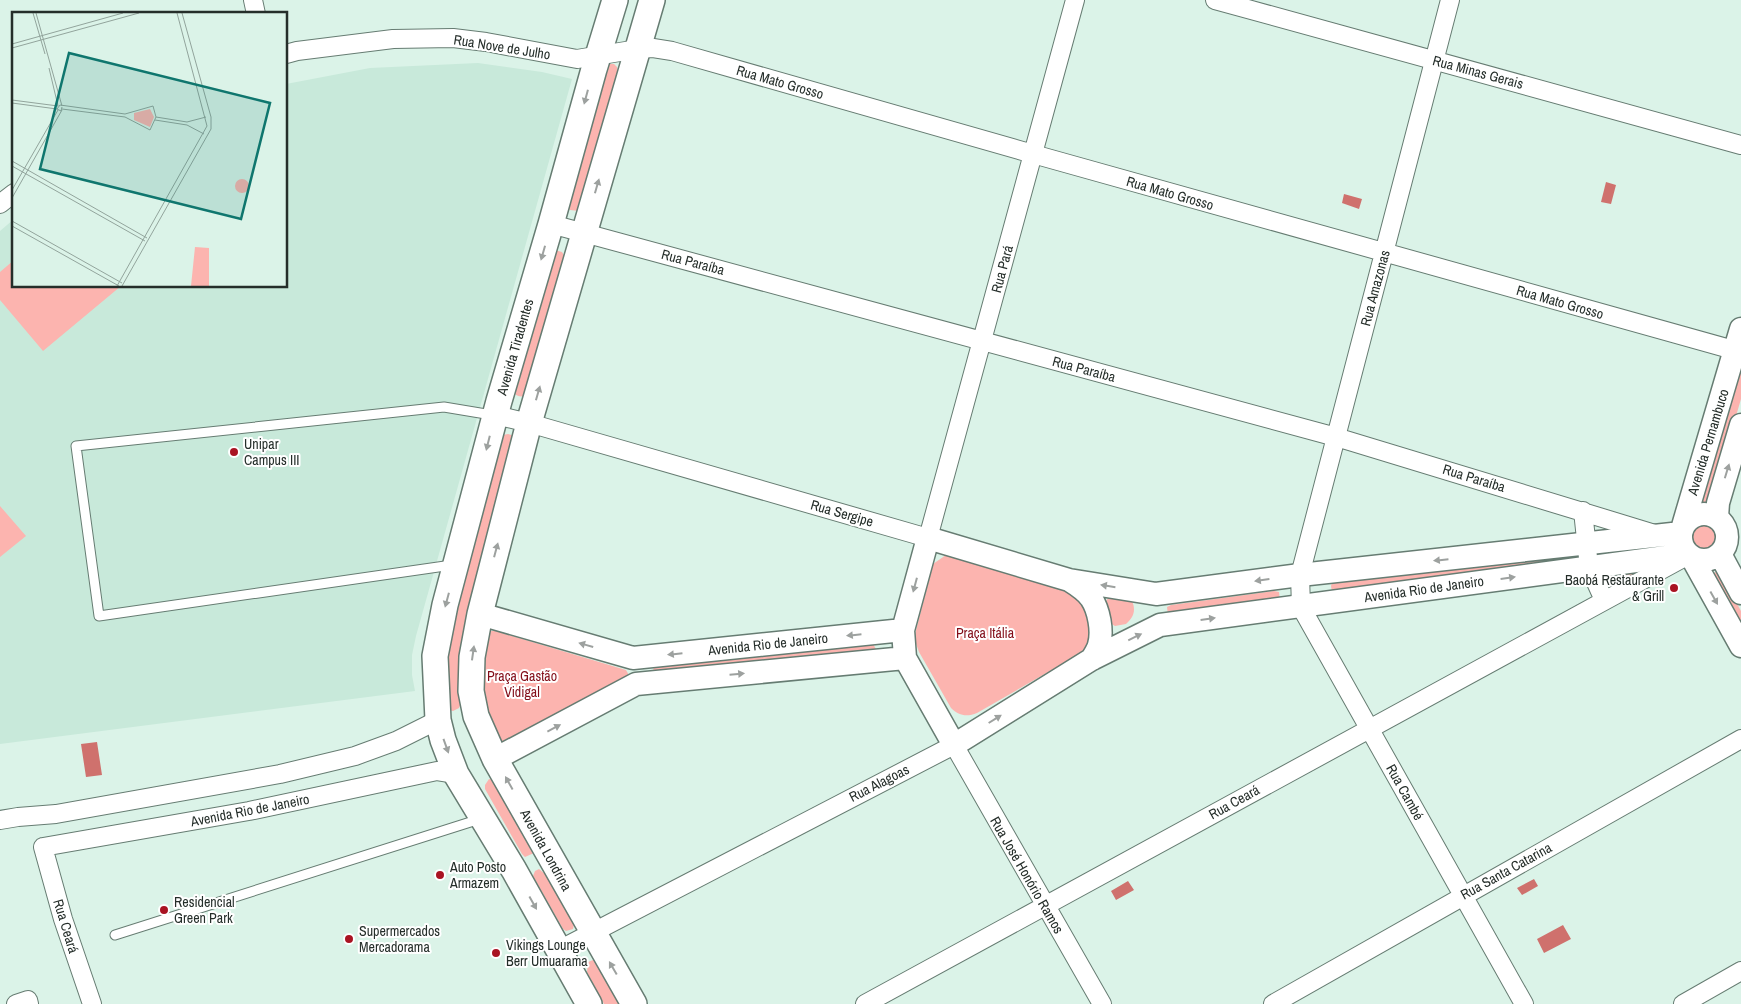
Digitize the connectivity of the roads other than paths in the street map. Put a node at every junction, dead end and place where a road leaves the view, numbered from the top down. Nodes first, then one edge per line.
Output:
1 (615, 0) edge
2 (652, 0) edge
3 (1075, 0) edge
4 (1215, 0) edge
5 (1450, 0) edge
6 (638, 49) junction
7 (288, 53) edge
8 (598, 56) junction
9 (1434, 60) junction
10 (1741, 144) edge
11 (1033, 154) junction
12 (12, 195) edge
13 (0, 204) edge
14 (551, 224) junction
15 (584, 232) junction
16 (1384, 253) junction
17 (1741, 328) edge
18 (982, 341) junction
19 (1738, 352) edge
20 (495, 415) junction
21 (529, 423) junction
22 (1741, 425) edge
23 (1336, 437) junction
24 (1583, 511) junction
25 (1727, 520) edge
26 (928, 538) junction
27 (1682, 543) junction
28 (1586, 544) junction
29 (1728, 550) edge
30 (457, 565) junction
31 (1589, 566) junction
32 (1300, 575) junction
33 (1069, 580) junction
34 (1741, 593) edge
35 (1156, 594) junction
36 (1604, 600) junction
37 (1301, 607) junction
38 (480, 614) junction
39 (1160, 625) junction
40 (903, 630) junction
41 (1741, 646) edge
42 (632, 658) junction
43 (905, 658) junction
44 (1092, 659) junction
45 (636, 684) junction
46 (437, 709) junction
47 (1370, 728) junction
48 (1741, 739) edge
49 (954, 745) junction
50 (495, 758) junction
51 (456, 774) junction
52 (483, 818) junction
53 (0, 820) edge
54 (42, 847) joint
55 (548, 854) junction
56 (514, 870) junction
57 (1462, 896) junction
58 (1045, 906) junction
59 (592, 932) junction
60 (116, 936) dead end
61 (559, 950) junction
62 (1741, 971) edge
63 (16, 1004) edge
64 (29, 1004) edge
65 (92, 1004) edge
66 (589, 1004) edge
67 (634, 1004) edge
68 (865, 1004) edge
69 (1102, 1004) edge
70 (1272, 1004) edge
71 (1524, 1004) edge
72 (1683, 1004) edge

1 - 8 main road, Avenida Tiradentes
2 - 6 main road
3 - 11 street, Rua Pará
4 - 9 street, Rua Minas Gerais
5 - 9 street, Rua Amazonas
6 - 8 street, Rua Mato Grosso
6 - 11 street, Rua Mato Grosso
15 -> 6 main road
7 - 8 street, Rua Nove de Julho
8 -> 14 main road, Avenida Tiradentes
9 - 10 street, Rua Minas Gerais
9 - 16 street, Rua Amazonas
11 - 16 street, Rua Mato Grosso
11 - 18 street, Rua Pará
12 - 13 street
14 - 15 street, Rua Paraíba
14 -> 20 main road, Avenida Tiradentes
15 - 18 street, Rua Paraíba
21 -> 15 main road
16 - 19 street, Rua Mato Grosso
16 - 23 street, Rua Amazonas
17 - 19 street, Avenida Pernambuco
18 - 23 street, Rua Paraíba
18 - 26 street, Rua Pará
19 - 27 street, Avenida Pernambuco
20 - 21 street, Rua Sergipe
20 -> 30 main road, Avenida Tiradentes
20 - 30 lane
21 - 26 street, Rua Sergipe
38 -> 21 main road
25 -> 22 street, Avenida Pernambuco
23 - 24 street, Rua Paraíba
23 - 32 street, Rua Amazonas
24 - 27 street, Rua Paraíba
24 - 28 street
25 - 27 street
25 - 29 street
26 - 33 street, Rua Sergipe
26 -> 40 street
27 - 28 street, Avenida Rio de Janeiro
27 - 29 street
27 - 31 street, Avenida Rio de Janeiro
27 - 36 street, Rua Ceará
27 -> 41 street
28 - 31 street
28 -> 32 street, Avenida Rio de Janeiro
29 - 34 street
30 -> 46 main road, Avenida Tiradentes
31 - 36 street
37 -> 31 street, Avenida Rio de Janeiro
32 -> 35 street, Avenida Rio de Janeiro
32 - 37 street, Rua Cambé
35 -> 33 street, Rua Sergipe
33 - 44 street
35 - 39 street
36 - 47 street, Rua Ceará
39 -> 37 street, Avenida Rio de Janeiro
37 - 47 street, Rua Cambé
42 -> 38 street
50 -> 38 main road, Avenida Londrina
44 -> 39 street, Rua Alagoas
40 -> 42 street, Avenida Rio de Janeiro
40 - 43 street
42 - 45 street
45 -> 43 street, Avenida Rio de Janeiro
43 - 49 street
49 -> 44 street, Rua Alagoas
50 -> 45 street
46 -> 51 main road
46 - 53 street
47 - 57 street, Rua Cambé
47 - 58 street, Rua Ceará
48 - 57 street, Rua Santa Catarina
49 - 58 street, Rua José Honório Ramos
49 - 59 street, Rua Alagoas
50 - 51 main road
55 -> 50 main road, Avenida Londrina
51 - 52 main road
51 - 54 street, Avenida Rio de Janeiro
52 - 56 main road
52 - 60 lane
54 - 65 street, Rua Ceará
55 - 56 main road
55 - 59 main road, Avenida Londrina
56 -> 61 main road
57 - 70 street, Rua Santa Catarina
57 - 71 street, Rua Cambé
58 - 68 street, Rua Ceará
58 - 69 street, Rua José Honório Ramos
59 - 61 street, Rua Alagoas
67 -> 59 main road, Avenida Londrina
61 - 66 main road
62 - 72 street
63 - 64 street

